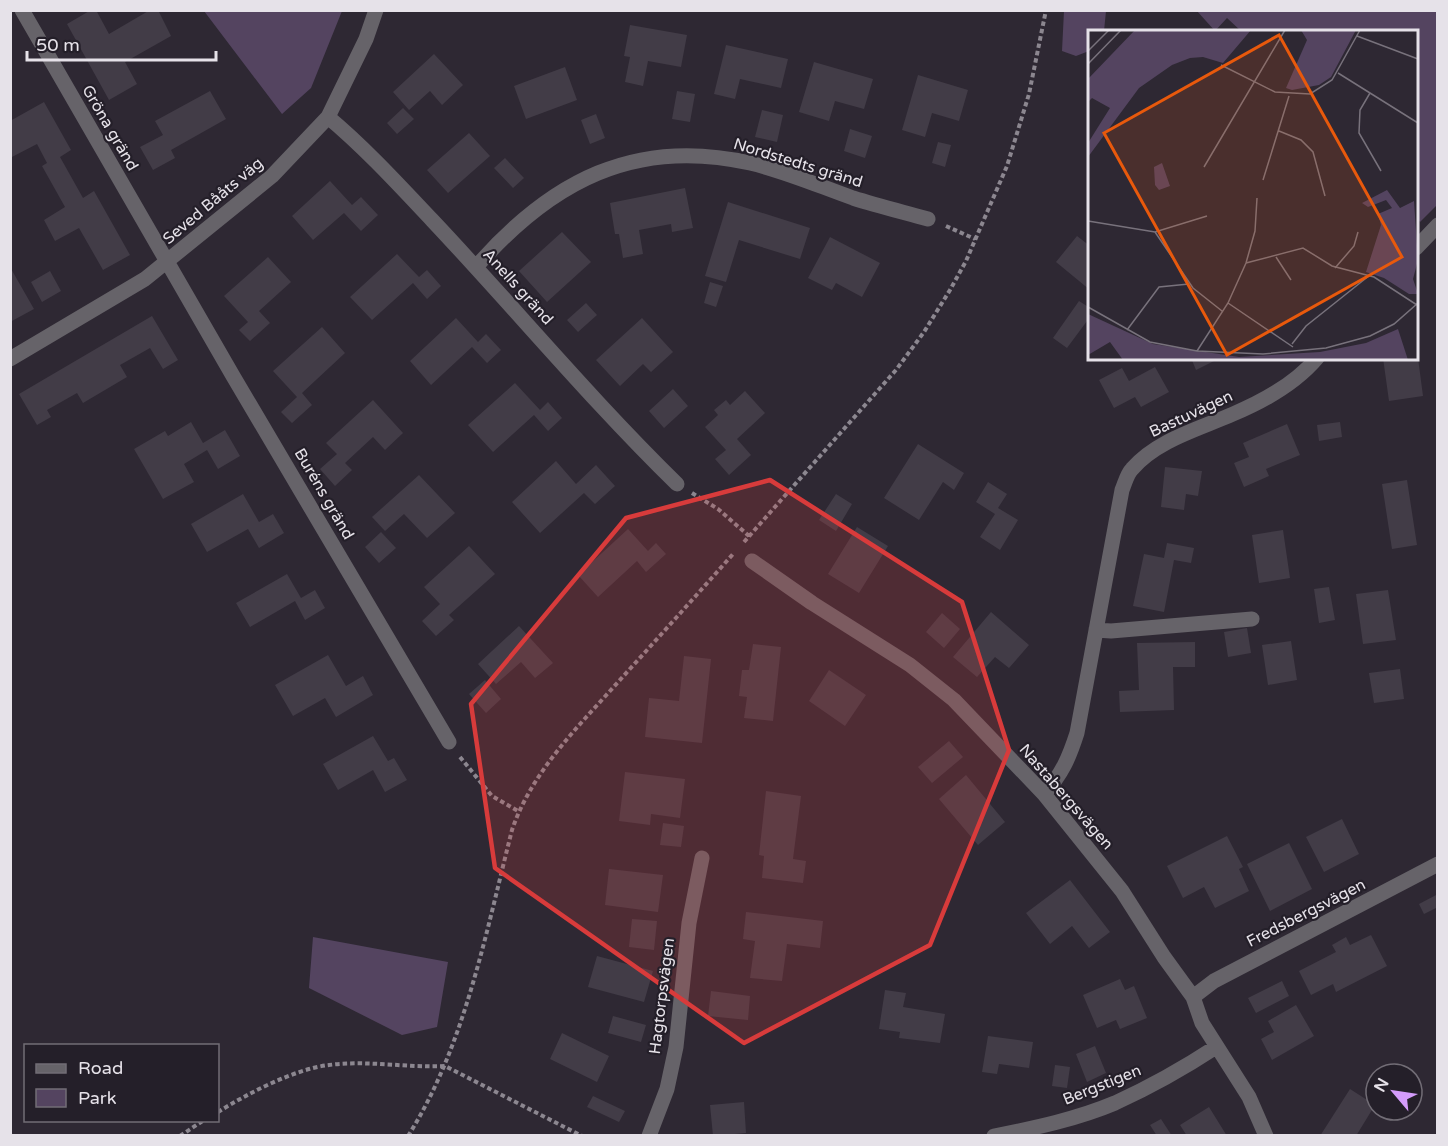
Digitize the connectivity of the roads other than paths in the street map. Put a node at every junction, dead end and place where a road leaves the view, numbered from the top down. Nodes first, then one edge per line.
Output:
1 (22, 10) edge
2 (376, 10) edge
3 (328, 117) junction
4 (928, 219) road end
5 (1437, 225) edge
6 (1418, 246) edge
7 (168, 262) junction
8 (476, 267) junction
9 (10, 359) edge
10 (1315, 360) edge
11 (677, 484) road end
12 (752, 561) dead end
13 (1252, 619) dead end
14 (1096, 630) junction
15 (449, 742) road end
16 (1044, 794) junction
17 (702, 858) dead end
18 (1437, 864) edge
19 (1192, 997) junction
20 (1216, 1047) junction
21 (649, 1136) edge
22 (994, 1136) edge
23 (1266, 1136) edge

1 - 7 street, Gröna gränd
2 - 3 street, Seved Bååts väg
3 - 7 street, Seved Bååts väg
3 - 8 street, Anells gränd
4 - 8 street, Nordstedts gränd
5 - 6 street
7 - 9 street, Seved Bååts väg
7 - 15 street, Buréns gränd
8 - 11 street, Anells gränd
10 - 14 street, Bastuvägen
12 - 16 street, Nastabergsvägen
13 - 14 street
14 - 16 street, Bastuvägen
16 - 19 street, Nastabergsvägen
17 - 21 street, Hagtorpsvägen
18 - 19 street, Fredsbergsvägen
19 - 20 street, Nastabergsvägen
20 - 22 street, Bergstigen
20 - 23 street, Nastabergsvägen

